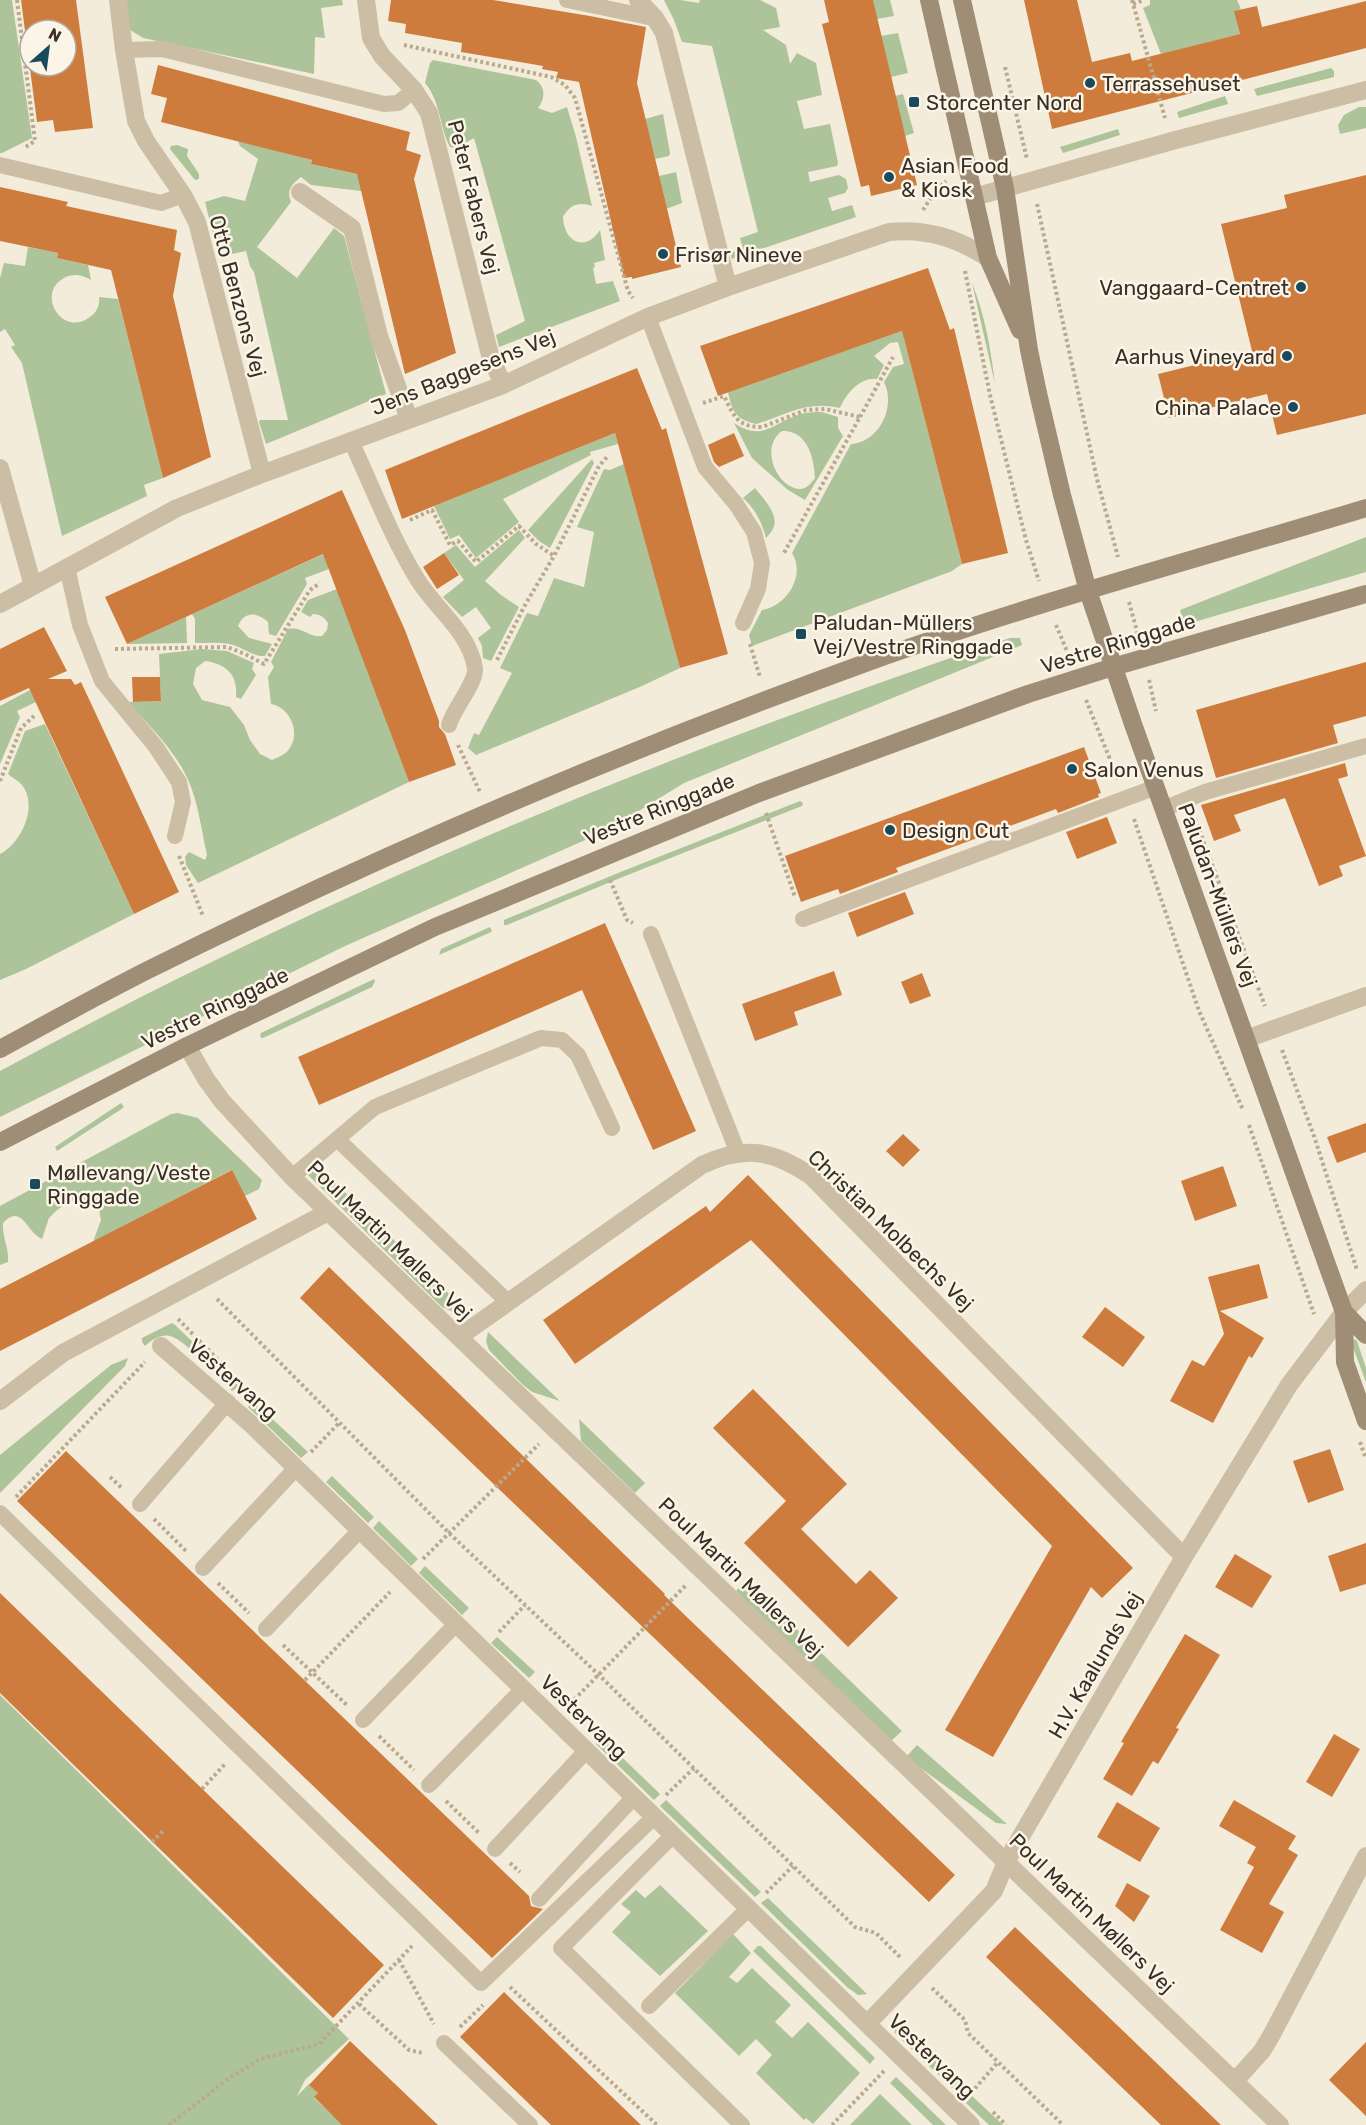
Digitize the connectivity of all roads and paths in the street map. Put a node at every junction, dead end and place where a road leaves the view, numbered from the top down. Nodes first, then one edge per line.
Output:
1 (17, 0) edge
2 (118, 0) edge
3 (366, 0) edge
4 (567, 0) edge
5 (638, 0) edge
6 (928, 0) edge
7 (962, 0) edge
8 (1144, 0) edge
9 (1133, 2) edge
10 (653, 18) junction
11 (371, 38) junction
12 (124, 50) junction
13 (1004, 65) dead end
14 (414, 90) junction
15 (1366, 90) edge
16 (1172, 141) junction
17 (17, 152) dead end
18 (0, 165) edge
19 (1032, 181) junction
20 (1005, 188) junction
21 (949, 190) dead end
22 (300, 192) dead end
23 (183, 195) junction
24 (974, 197) junction
25 (910, 230) junction
26 (959, 242) junction
27 (988, 258) junction
28 (728, 287) junction
29 (648, 317) junction
30 (1029, 350) junction
31 (893, 357) dead end
32 (503, 385) junction
33 (682, 410) junction
34 (860, 417) junction
35 (409, 419) junction
36 (351, 441) junction
37 (607, 457) dead end
38 (0, 468) edge
39 (262, 474) junction
40 (1366, 508) edge
41 (392, 528) junction
42 (554, 556) junction
43 (762, 563) junction
44 (67, 567) junction
45 (1124, 580) junction
46 (320, 583) dead end
47 (33, 586) junction
48 (1088, 591) junction
49 (1366, 594) edge
50 (1047, 603) junction
51 (0, 604) edge
52 (743, 623) joint
53 (90, 650) junction
54 (1143, 658) junction
55 (1113, 667) junction
56 (476, 670) junction
57 (1078, 678) junction
58 (767, 701) junction
59 (1157, 715) dead end
60 (34, 716) dead end
61 (449, 725) joint
62 (1366, 746) edge
63 (0, 781) edge
64 (1156, 787) junction
65 (759, 793) junction
66 (1126, 798) junction
67 (1188, 799) junction
68 (1163, 808) junction
69 (489, 812) junction
70 (175, 836) joint
71 (600, 858) junction
72 (803, 919) joint
73 (651, 934) joint
74 (212, 939) junction
75 (1366, 996) edge
76 (1274, 1029) junction
77 (1246, 1039) junction
78 (187, 1046) junction
79 (0, 1049) edge
80 (612, 1128) dead end
81 (337, 1139) junction
82 (0, 1142) edge
83 (738, 1153) junction
84 (292, 1177) junction
85 (328, 1212) junction
86 (199, 1281) junction
87 (1365, 1290) edge
88 (508, 1302) junction
89 (1344, 1312) junction
90 (1366, 1335) edge
91 (459, 1337) junction
92 (1324, 1341) junction
93 (160, 1346) joint
94 (0, 1401) edge
95 (228, 1402) junction
96 (340, 1422) junction
97 (554, 1429) junction
98 (1362, 1430) edge
99 (1366, 1459) edge
100 (296, 1468) junction
101 (110, 1478) dead end
102 (140, 1504) junction
103 (0, 1513) edge
104 (360, 1530) junction
105 (449, 1533) junction
106 (1184, 1557) junction
107 (203, 1568) junction
108 (700, 1569) junction
109 (407, 1575) junction
110 (525, 1605) junction
111 (456, 1624) junction
112 (266, 1629) junction
113 (483, 1649) junction
114 (313, 1672) junction
115 (599, 1675) junction
116 (305, 1680) dead end
117 (523, 1689) junction
118 (363, 1720) junction
119 (555, 1720) junction
120 (586, 1751) junction
121 (694, 1768) junction
122 (429, 1785) junction
123 (634, 1797) junction
124 (652, 1815) junction
125 (164, 1830) dead end
126 (673, 1835) junction
127 (152, 1842) dead end
128 (495, 1850) junction
129 (1366, 1856) edge
130 (1006, 1862) junction
131 (793, 1866) junction
132 (520, 1872) dead end
133 (539, 1899) dead end
134 (748, 1909) junction
135 (426, 1930) junction
136 (399, 1960) junction
137 (916, 1973) junction
138 (505, 1982) dead end
139 (490, 1997) dead end
140 (358, 2004) junction
141 (649, 2006) dead end
142 (867, 2024) junction
143 (444, 2043) junction
144 (899, 2055) junction
145 (998, 2062) junction
146 (1235, 2081) junction
147 (954, 2109) junction
148 (170, 2125) edge
149 (530, 2125) edge
150 (657, 2125) edge
151 (742, 2125) edge
152 (832, 2125) edge
153 (971, 2125) edge
154 (1063, 2125) edge
155 (1280, 2125) edge

1 - 17 path
2 - 12 street, Otto Benzons Vej
3 - 11 street, Peter Fabers Vej
4 - 10 lane
5 - 10 street
6 - 24 main road, Paludan-Müllers Vej
7 - 20 main road, Paludan-Müllers Vej
8 - 9 path
9 - 16 path
10 - 28 street
11 - 14 street, Peter Fabers Vej
11 - 29 path
12 - 14 lane
12 - 23 street, Otto Benzons Vej
13 - 19 path
14 - 32 street, Peter Fabers Vej
15 - 16 street
16 - 19 street
18 - 23 lane
19 - 20 street
19 - 45 path
20 - 24 street
20 - 30 main road, Paludan-Müllers Vej
21 - 25 path
22 - 35 street
23 - 39 street, Otto Benzons Vej
24 - 27 main road, Paludan-Müllers Vej
25 - 26 street, Jens Baggesens Vej
25 - 28 street, Jens Baggesens Vej
26 - 27 street, Jens Baggesens Vej
26 - 50 path
27 - 30 main road, Paludan-Müllers Vej
28 - 29 street, Jens Baggesens Vej
29 - 32 street, Jens Baggesens Vej
29 - 33 lane
30 - 48 main road, Paludan-Müllers Vej
31 - 34 path
32 - 35 street, Jens Baggesens Vej
33 - 34 path
33 - 43 lane
34 - 43 path
35 - 36 street, Jens Baggesens Vej
36 - 39 street, Jens Baggesens Vej
36 - 41 lane
37 - 42 path
38 - 47 street
39 - 44 street, Jens Baggesens Vej
40 - 45 main road
41 - 42 path
41 - 56 lane
42 - 56 path
43 - 52 lane
44 - 47 street, Jens Baggesens Vej
44 - 53 lane
45 - 48 main road
45 - 54 path
46 - 53 path
47 - 51 street, Jens Baggesens Vej
48 - 50 main road
48 - 55 main road, Paludan-Müllers Vej
49 - 54 main road, Vestre Ringgade
50 - 57 path
50 - 58 main road
52 - 58 path
53 - 70 lane
54 - 55 main road, Vestre Ringgade
54 - 59 path
55 - 57 main road, Vestre Ringgade
55 - 64 main road, Paludan-Müllers Vej
56 - 61 lane
57 - 65 main road, Vestre Ringgade
57 - 66 path
58 - 69 main road
60 - 63 path
61 - 69 path
62 - 67 lane
64 - 66 lane
64 - 68 main road, Paludan-Müllers Vej
65 - 71 main road, Vestre Ringgade
65 - 72 path
66 - 72 lane
66 - 92 path
67 - 68 lane
67 - 76 path
68 - 77 main road, Paludan-Müllers Vej
69 - 74 main road
70 - 74 path
71 - 73 path
71 - 78 main road, Vestre Ringgade
73 - 83 lane
74 - 79 main road
75 - 76 street
76 - 77 street
76 - 87 path
77 - 89 main road, Paludan-Müllers Vej
78 - 82 main road, Vestre Ringgade
78 - 84 street, Poul Martin Møllers Vej
80 - 81 lane
81 - 84 lane
81 - 88 lane
83 - 88 street, Christian Molbechs Vej
83 - 106 street, Christian Molbechs Vej
84 - 85 street, Poul Martin Møllers Vej
85 - 86 street
85 - 91 street, Poul Martin Møllers Vej
86 - 94 street
86 - 96 path
87 - 89 street, H.V. Kaalunds Vej
88 - 91 street, Christian Molbechs Vej
89 - 90 main road, Paludan-Müllers Vej
89 - 92 street, H.V. Kaalunds Vej
89 - 98 main road, Paludan-Müllers Vej
91 - 97 street, Poul Martin Møllers Vej
92 - 106 street, H.V. Kaalunds Vej
93 - 95 street, Vestervang
93 - 103 path
95 - 100 street, Vestervang
95 - 102 lane
96 - 100 path
96 - 105 path
97 - 105 path
97 - 108 street, Poul Martin Møllers Vej
98 - 99 path
100 - 104 street, Vestervang
100 - 107 lane
101 - 102 path
102 - 107 path
103 - 135 lane
104 - 109 street, Vestervang
104 - 112 lane
105 - 109 path
105 - 110 path
106 - 130 street, H.V. Kaalunds Vej
107 - 112 path
108 - 115 path
108 - 130 street, Poul Martin Møllers Vej
109 - 111 street, Vestervang
109 - 114 path
110 - 113 path
110 - 115 path
111 - 113 street, Vestervang
111 - 118 lane
112 - 114 path
113 - 117 street, Vestervang
114 - 116 path
114 - 118 path
115 - 119 path
115 - 121 path
117 - 119 street, Vestervang
117 - 122 lane
118 - 122 path
119 - 120 street, Vestervang
120 - 123 street, Vestervang
120 - 128 lane
121 - 124 path
121 - 131 path
122 - 128 path
123 - 124 street, Vestervang
123 - 133 lane
124 - 126 street, Vestervang
124 - 135 lane
125 - 127 path
126 - 134 street, Vestervang
126 - 151 lane
128 - 132 path
129 - 146 street
130 - 137 street, H.V. Kaalunds Vej
130 - 146 street, Poul Martin Møllers Vej
131 - 134 path
131 - 137 path
134 - 141 lane
134 - 142 street, Vestervang
135 - 136 path
136 - 140 path
136 - 143 path
137 - 142 street, H.V. Kaalunds Vej
137 - 145 path
138 - 150 path
139 - 143 path
140 - 143 path
140 - 148 path
142 - 144 street, Vestervang
143 - 149 lane
144 - 147 street, Vestervang
144 - 152 path
145 - 147 path
145 - 154 path
146 - 155 street, Poul Martin Møllers Vej
147 - 153 street, Vestervang

